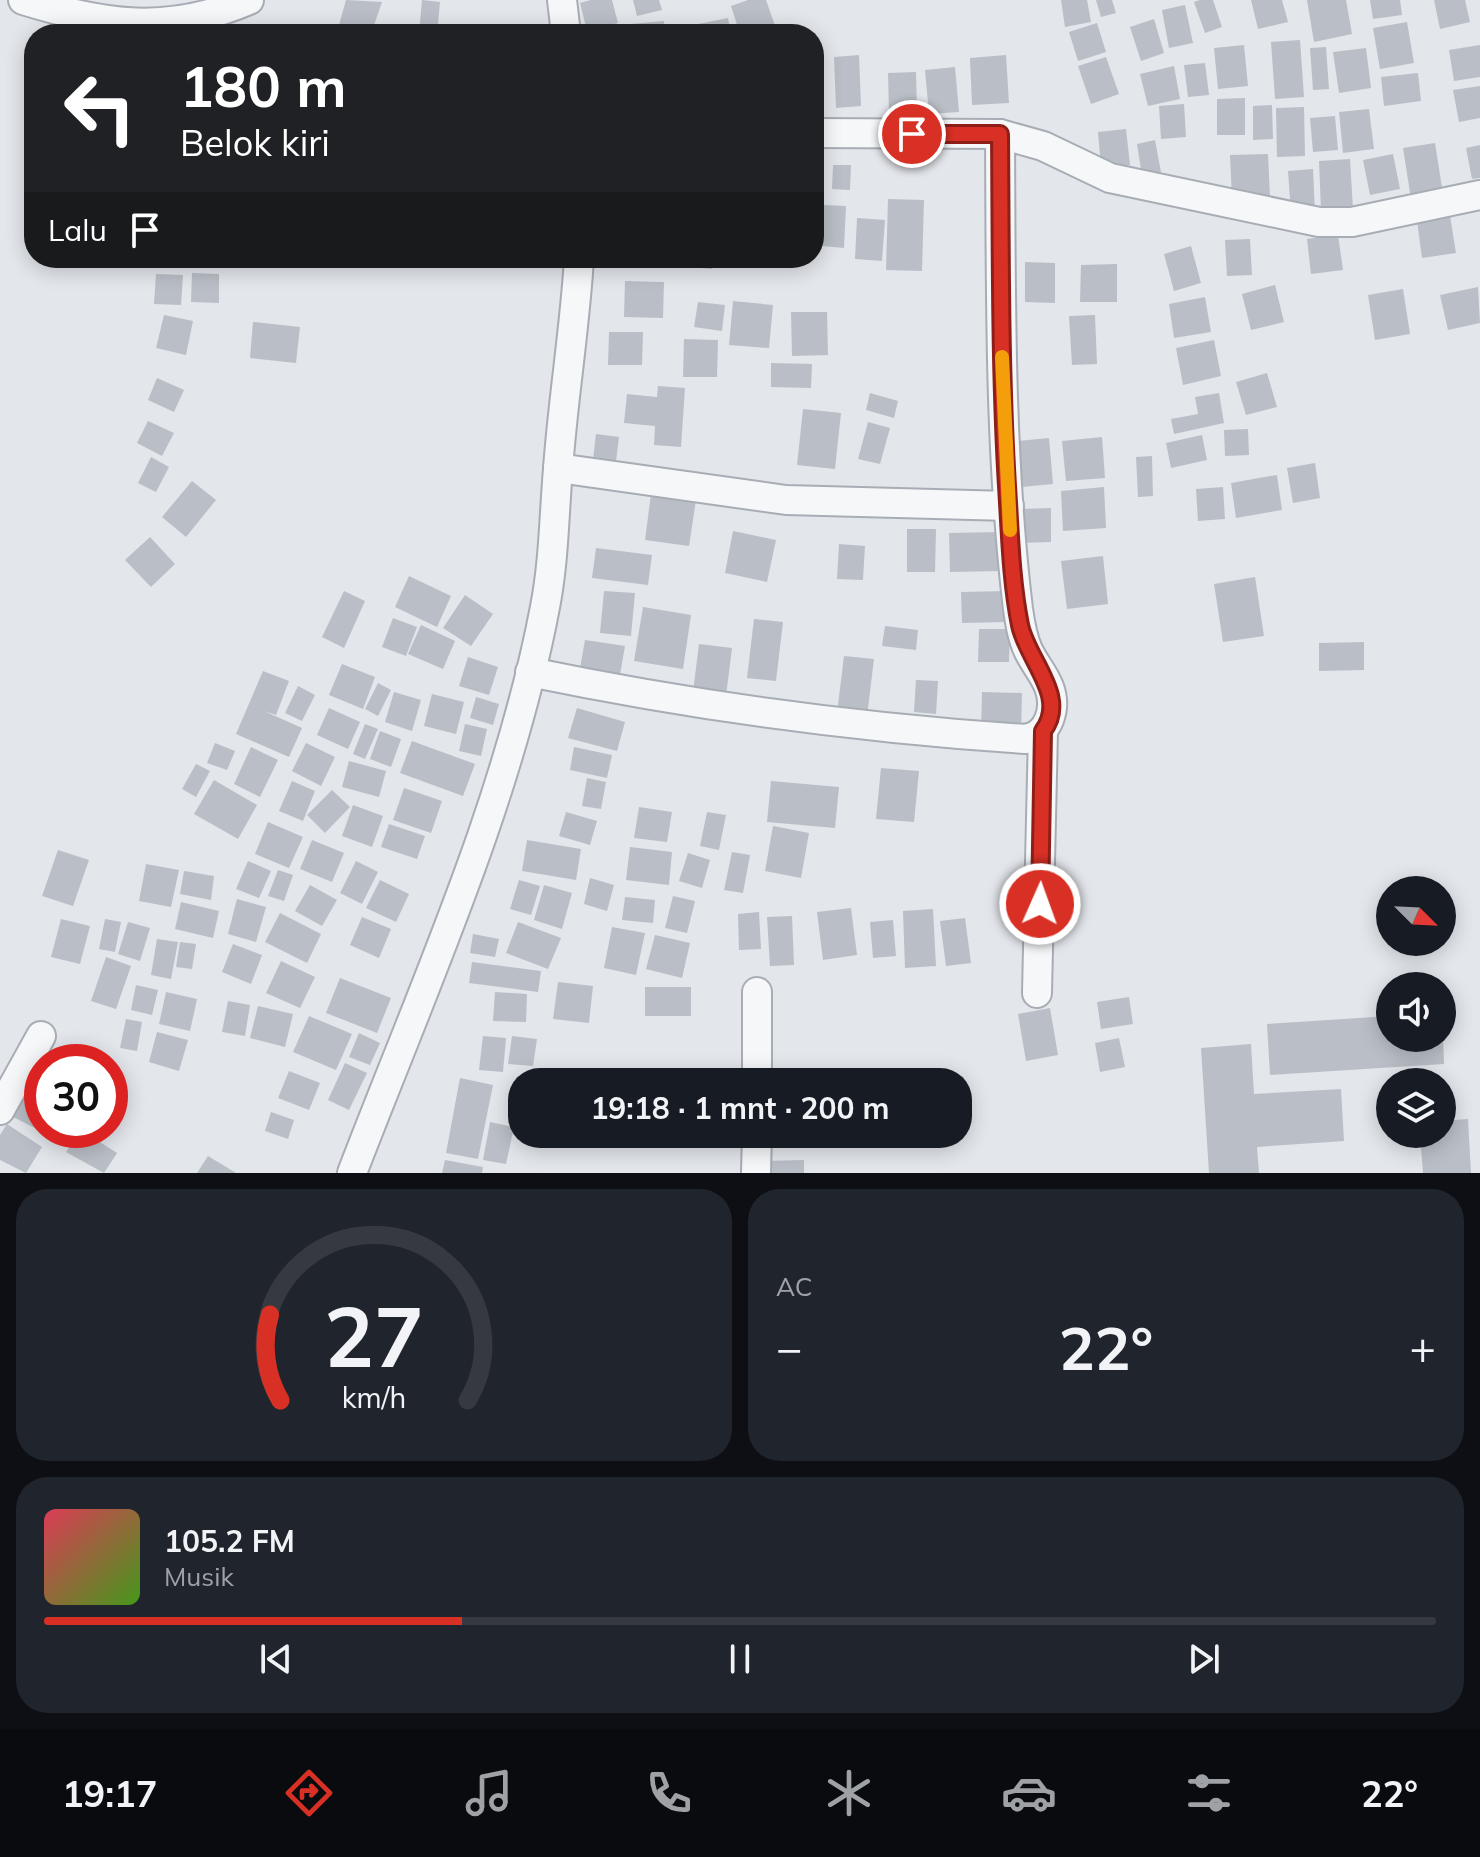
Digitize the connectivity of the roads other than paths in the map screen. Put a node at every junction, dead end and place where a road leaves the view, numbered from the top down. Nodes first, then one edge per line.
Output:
1 (23, 0) edge
2 (249, 0) edge
3 (562, 0) edge
4 (193, 9) edge
5 (565, 24) edge
6 (824, 133) edge
7 (1000, 134) junction
8 (1480, 195) edge
9 (578, 268) edge
10 (558, 468) junction
11 (1009, 506) junction
12 (530, 672) junction
13 (1043, 731) junction
14 (757, 992) dead end
15 (1037, 993) dead end
16 (41, 1036) dead end
17 (757, 1068) edge
18 (0, 1110) edge
19 (757, 1148) edge
20 (352, 1173) edge
21 (756, 1173) edge

1 - 4 street
2 - 4 street
3 - 5 street
6 - 7 street
7 - 8 street
7 - 11 street
9 - 10 street
10 - 11 street
10 - 12 street
11 - 13 street
12 - 13 street
12 - 20 street
13 - 15 street
14 - 17 street
16 - 18 street
19 - 21 street

